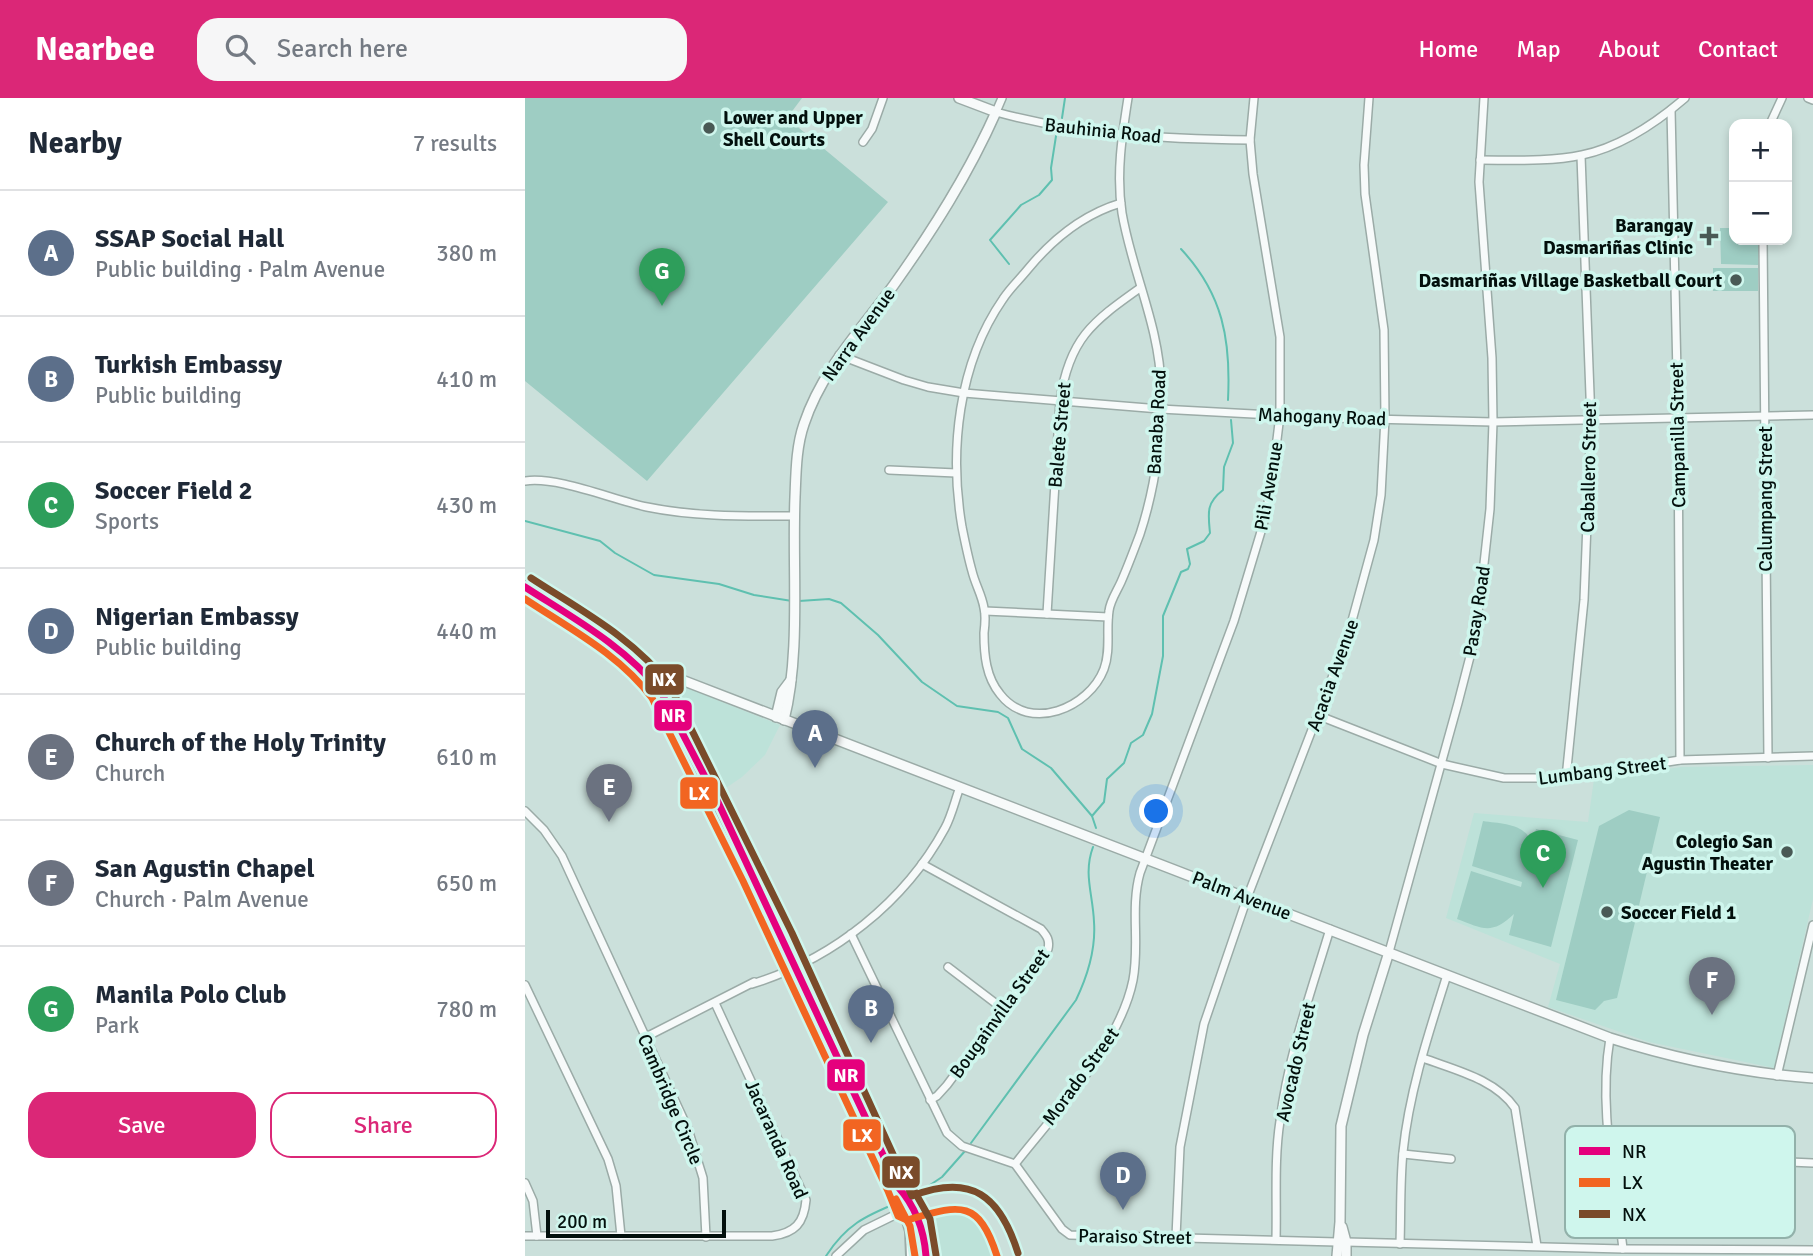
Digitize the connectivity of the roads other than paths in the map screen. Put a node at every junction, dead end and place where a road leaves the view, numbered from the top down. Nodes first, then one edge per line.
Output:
1 (883, 98) edge
2 (960, 98) edge
3 (1002, 98) edge
4 (1128, 98) edge
5 (1254, 98) edge
6 (1369, 98) edge
7 (1484, 98) edge
8 (1685, 98) edge
9 (1781, 98) edge
10 (1671, 110) junction
11 (996, 112) junction
12 (1772, 119) edge
13 (1122, 134) junction
14 (1250, 140) junction
15 (863, 142) dead end
16 (1581, 156) junction
17 (1480, 160) junction
18 (1121, 203) junction
19 (1763, 245) edge
20 (1140, 288) junction
21 (839, 355) junction
22 (964, 393) junction
23 (1060, 401) junction
24 (1160, 409) junction
25 (1280, 415) junction
26 (1813, 415) edge
27 (1765, 416) junction
28 (1385, 418) junction
29 (1678, 418) junction
30 (1591, 421) junction
31 (1493, 422) junction
32 (889, 470) dead end
33 (956, 473) junction
34 (525, 481) edge
35 (794, 516) junction
36 (525, 587) edge
37 (985, 611) junction
38 (1047, 614) junction
39 (1108, 617) junction
40 (653, 680) junction
41 (680, 681) junction
42 (661, 692) junction
43 (1317, 715) junction
44 (780, 719) junction
45 (1813, 756) edge
46 (1768, 758) junction
47 (1679, 761) junction
48 (1442, 764) junction
49 (1566, 778) junction
50 (960, 787) junction
51 (525, 811) edge
52 (1145, 858) junction
53 (922, 864) junction
54 (1247, 898) junction
55 (1813, 925) edge
56 (1330, 929) junction
57 (851, 934) junction
58 (1389, 952) junction
59 (796, 965) junction
60 (948, 967) dead end
61 (1447, 975) junction
62 (525, 985) edge
63 (715, 1003) junction
64 (1003, 1009) junction
65 (646, 1037) junction
66 (1610, 1038) junction
67 (1423, 1058) junction
68 (1777, 1076) junction
69 (1813, 1079) edge
70 (930, 1100) junction
71 (1608, 1126) edge
72 (1403, 1154) junction
73 (1451, 1160) dead end
74 (1795, 1162) edge
75 (1813, 1163) edge
76 (1015, 1164) junction
77 (525, 1182) edge
78 (910, 1208) junction
79 (525, 1236) edge
80 (537, 1236) junction
81 (621, 1236) junction
82 (706, 1237) junction
83 (1176, 1237) junction
84 (1622, 1238) edge
85 (1276, 1240) junction
86 (1341, 1242) junction
87 (1400, 1244) junction
88 (1537, 1246) junction
89 (1623, 1249) junction
90 (1813, 1250) edge
91 (836, 1256) edge
92 (912, 1256) edge
93 (926, 1256) edge
94 (1337, 1256) edge
95 (1346, 1256) edge

1 - 15 street
2 - 11 street, Bauhinia Road
3 - 11 street, Narra Avenue
4 - 13 street, Banaba Road
5 - 14 street, Pili Avenue
6 - 28 street, Acacia Avenue
7 - 17 street, Pasay Road
8 - 10 street
9 - 12 street
10 - 16 street
10 - 29 street, Campanilla Street
11 - 13 street, Bauhinia Road
11 - 21 street, Narra Avenue
13 - 14 street, Bauhinia Road
13 - 18 street, Banaba Road
14 - 25 street, Pili Avenue
16 - 17 street
16 - 30 street, Caballero Street
17 - 31 street, Pasay Road
18 - 20 street, Banaba Road
18 - 22 street, Banaba Road
19 - 27 street, Calumpang Street
20 - 23 street, Balete Street
20 - 24 street, Banaba Road
21 - 22 street, Mahogany Road
21 - 35 street, Narra Avenue
22 - 23 street, Mahogany Road
22 - 33 street, Banaba Road
23 - 24 street, Mahogany Road
23 - 38 street, Balete Street
24 - 25 street, Mahogany Road
24 - 39 street, Banaba Road
25 - 28 street, Mahogany Road
25 - 52 street, Pili Avenue
26 - 27 street, Mahogany Road
27 - 29 street, Mahogany Road
27 - 46 street, Calumpang Street
28 - 31 street, Mahogany Road
28 - 43 street, Acacia Avenue
29 - 30 street, Mahogany Road
29 - 47 street, Campanilla Street
30 - 31 street, Mahogany Road
30 - 49 street, Caballero Street
31 - 48 street, Pasay Road
32 - 33 street
33 - 37 street, Banaba Road
34 - 35 street
35 - 44 street, Narra Avenue
36 - 40 main road
37 - 38 street
37 - 39 street, Banaba Road
38 - 39 street
40 - 41 street, Palm Avenue
40 - 42 main road
41 - 42 street
41 - 44 street, Palm Avenue
42 - 59 main road
43 - 48 street, Lumbang Street
43 - 54 street, Acacia Avenue
44 - 50 street, Palm Avenue
45 - 46 street, Lumbang Street
46 - 47 street, Lumbang Street
47 - 49 street, Lumbang Street
48 - 49 street, Lumbang Street
48 - 58 street, Pasay Road
50 - 52 street, Palm Avenue
50 - 53 street
51 - 65 street, Cambridge Circle
52 - 54 street, Palm Avenue
52 - 76 street, Morado Street
53 - 57 street
53 - 64 street, Bougainvilla Street
54 - 56 street, Palm Avenue
54 - 83 street, Acacia Avenue
55 - 68 street
56 - 58 street, Palm Avenue
56 - 85 street, Avocado Street
57 - 59 street
57 - 70 street
58 - 61 street, Palm Avenue
58 - 86 street, Pasay Road
59 - 63 street
59 - 78 main road
60 - 64 street
61 - 66 street, Palm Avenue
61 - 67 street
62 - 81 street
63 - 65 street
63 - 82 street, Jacaranda Road
64 - 70 street, Bougainvilla Street
65 - 82 street, Cambridge Circle
66 - 68 street, Palm Avenue
66 - 71 street
67 - 72 street
67 - 88 street
68 - 69 street, Palm Avenue
70 - 76 street
72 - 73 street
72 - 87 street
74 - 75 street
76 - 83 street, Paraiso Street
77 - 80 street
78 - 91 street
78 - 92 main road
78 - 93 main road
79 - 80 street
80 - 81 street
81 - 82 street
83 - 85 street, Paraiso Street
84 - 89 street
85 - 86 street, Paraiso Street
86 - 87 street, Paraiso Street
86 - 94 street, Pasay Road
86 - 95 street, Pasay Road
87 - 88 street, Paraiso Street
88 - 89 street, Paraiso Street
89 - 90 street, Paraiso Street

